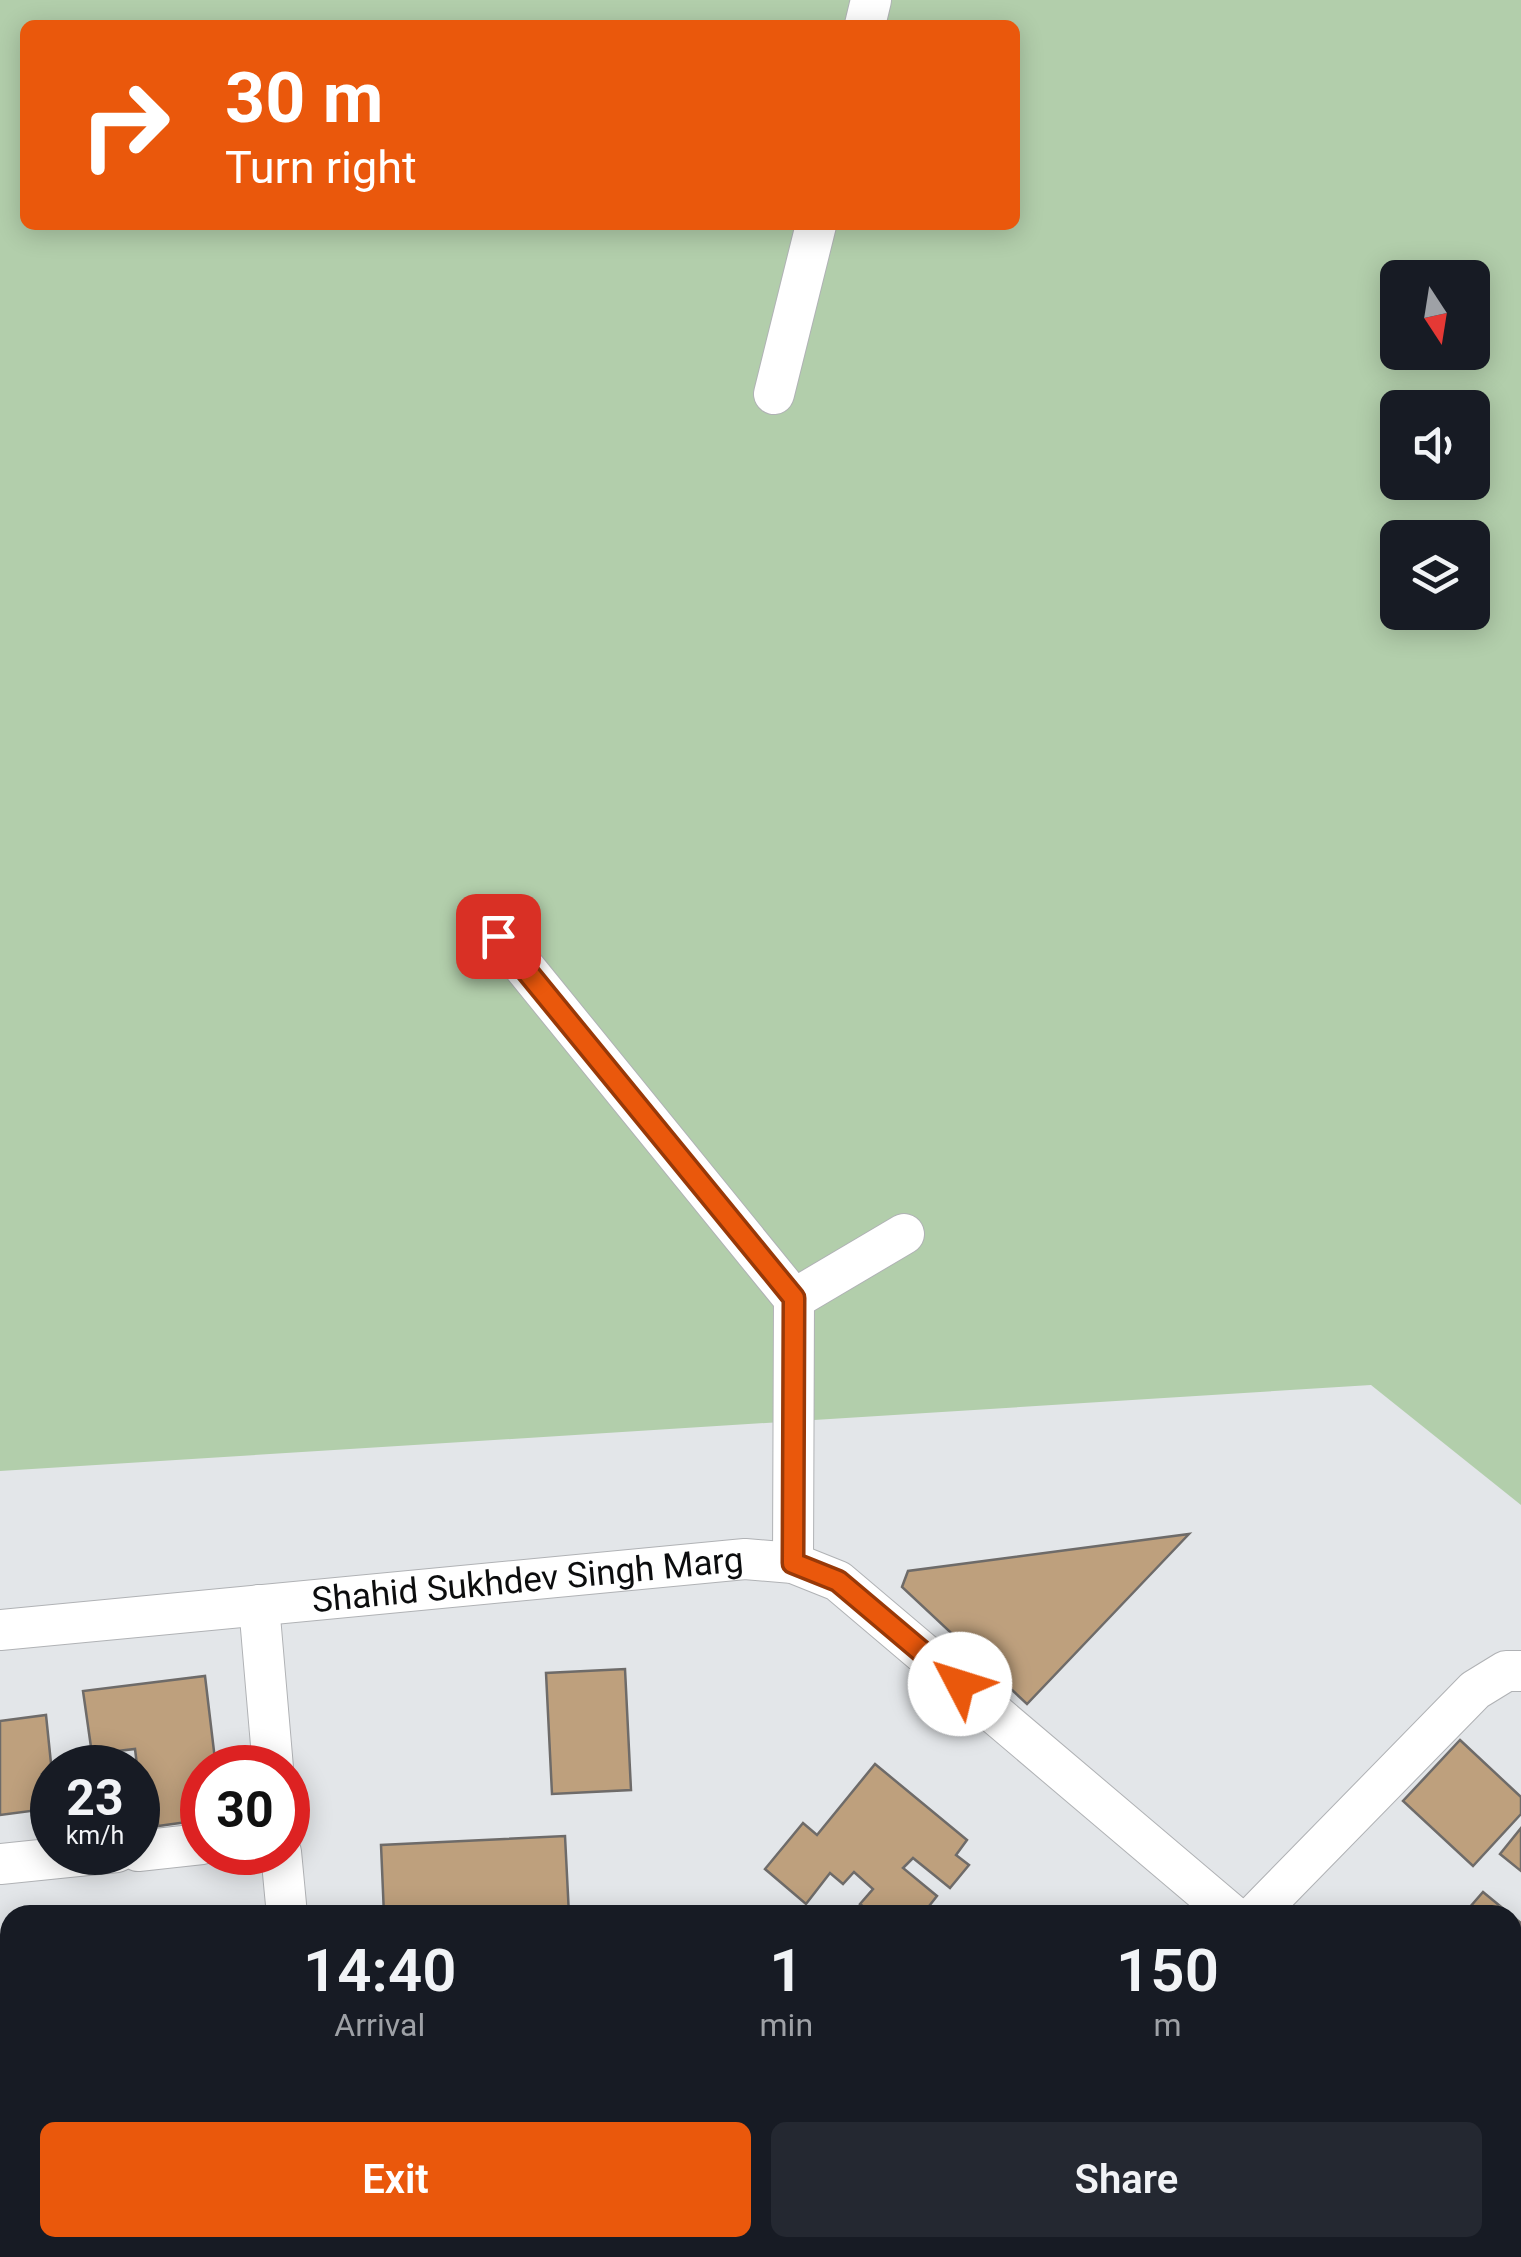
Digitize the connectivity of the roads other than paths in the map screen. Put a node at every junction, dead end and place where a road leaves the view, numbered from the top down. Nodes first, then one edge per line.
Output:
1 (815, 230) edge
2 (774, 394) dead end
3 (498, 936) dead end
4 (904, 1234) dead end
5 (794, 1298) junction
6 (793, 1563) junction
7 (260, 1605) junction
8 (0, 1630) edge
9 (1521, 1671) edge
10 (272, 1745) edge
11 (30, 1861) edge
12 (0, 1864) edge
13 (283, 1875) edge
14 (285, 1905) edge
15 (1220, 1905) edge
16 (1265, 1905) edge

1 - 2 street
3 - 5 street
4 - 5 street
5 - 6 street
6 - 7 street, Shahid Sukhdev Singh Marg
6 - 15 street, Shahid Sukhdev Singh Marg
7 - 8 street, Shahid Sukhdev Singh Marg
7 - 10 street
9 - 16 street
11 - 12 street
13 - 14 street

